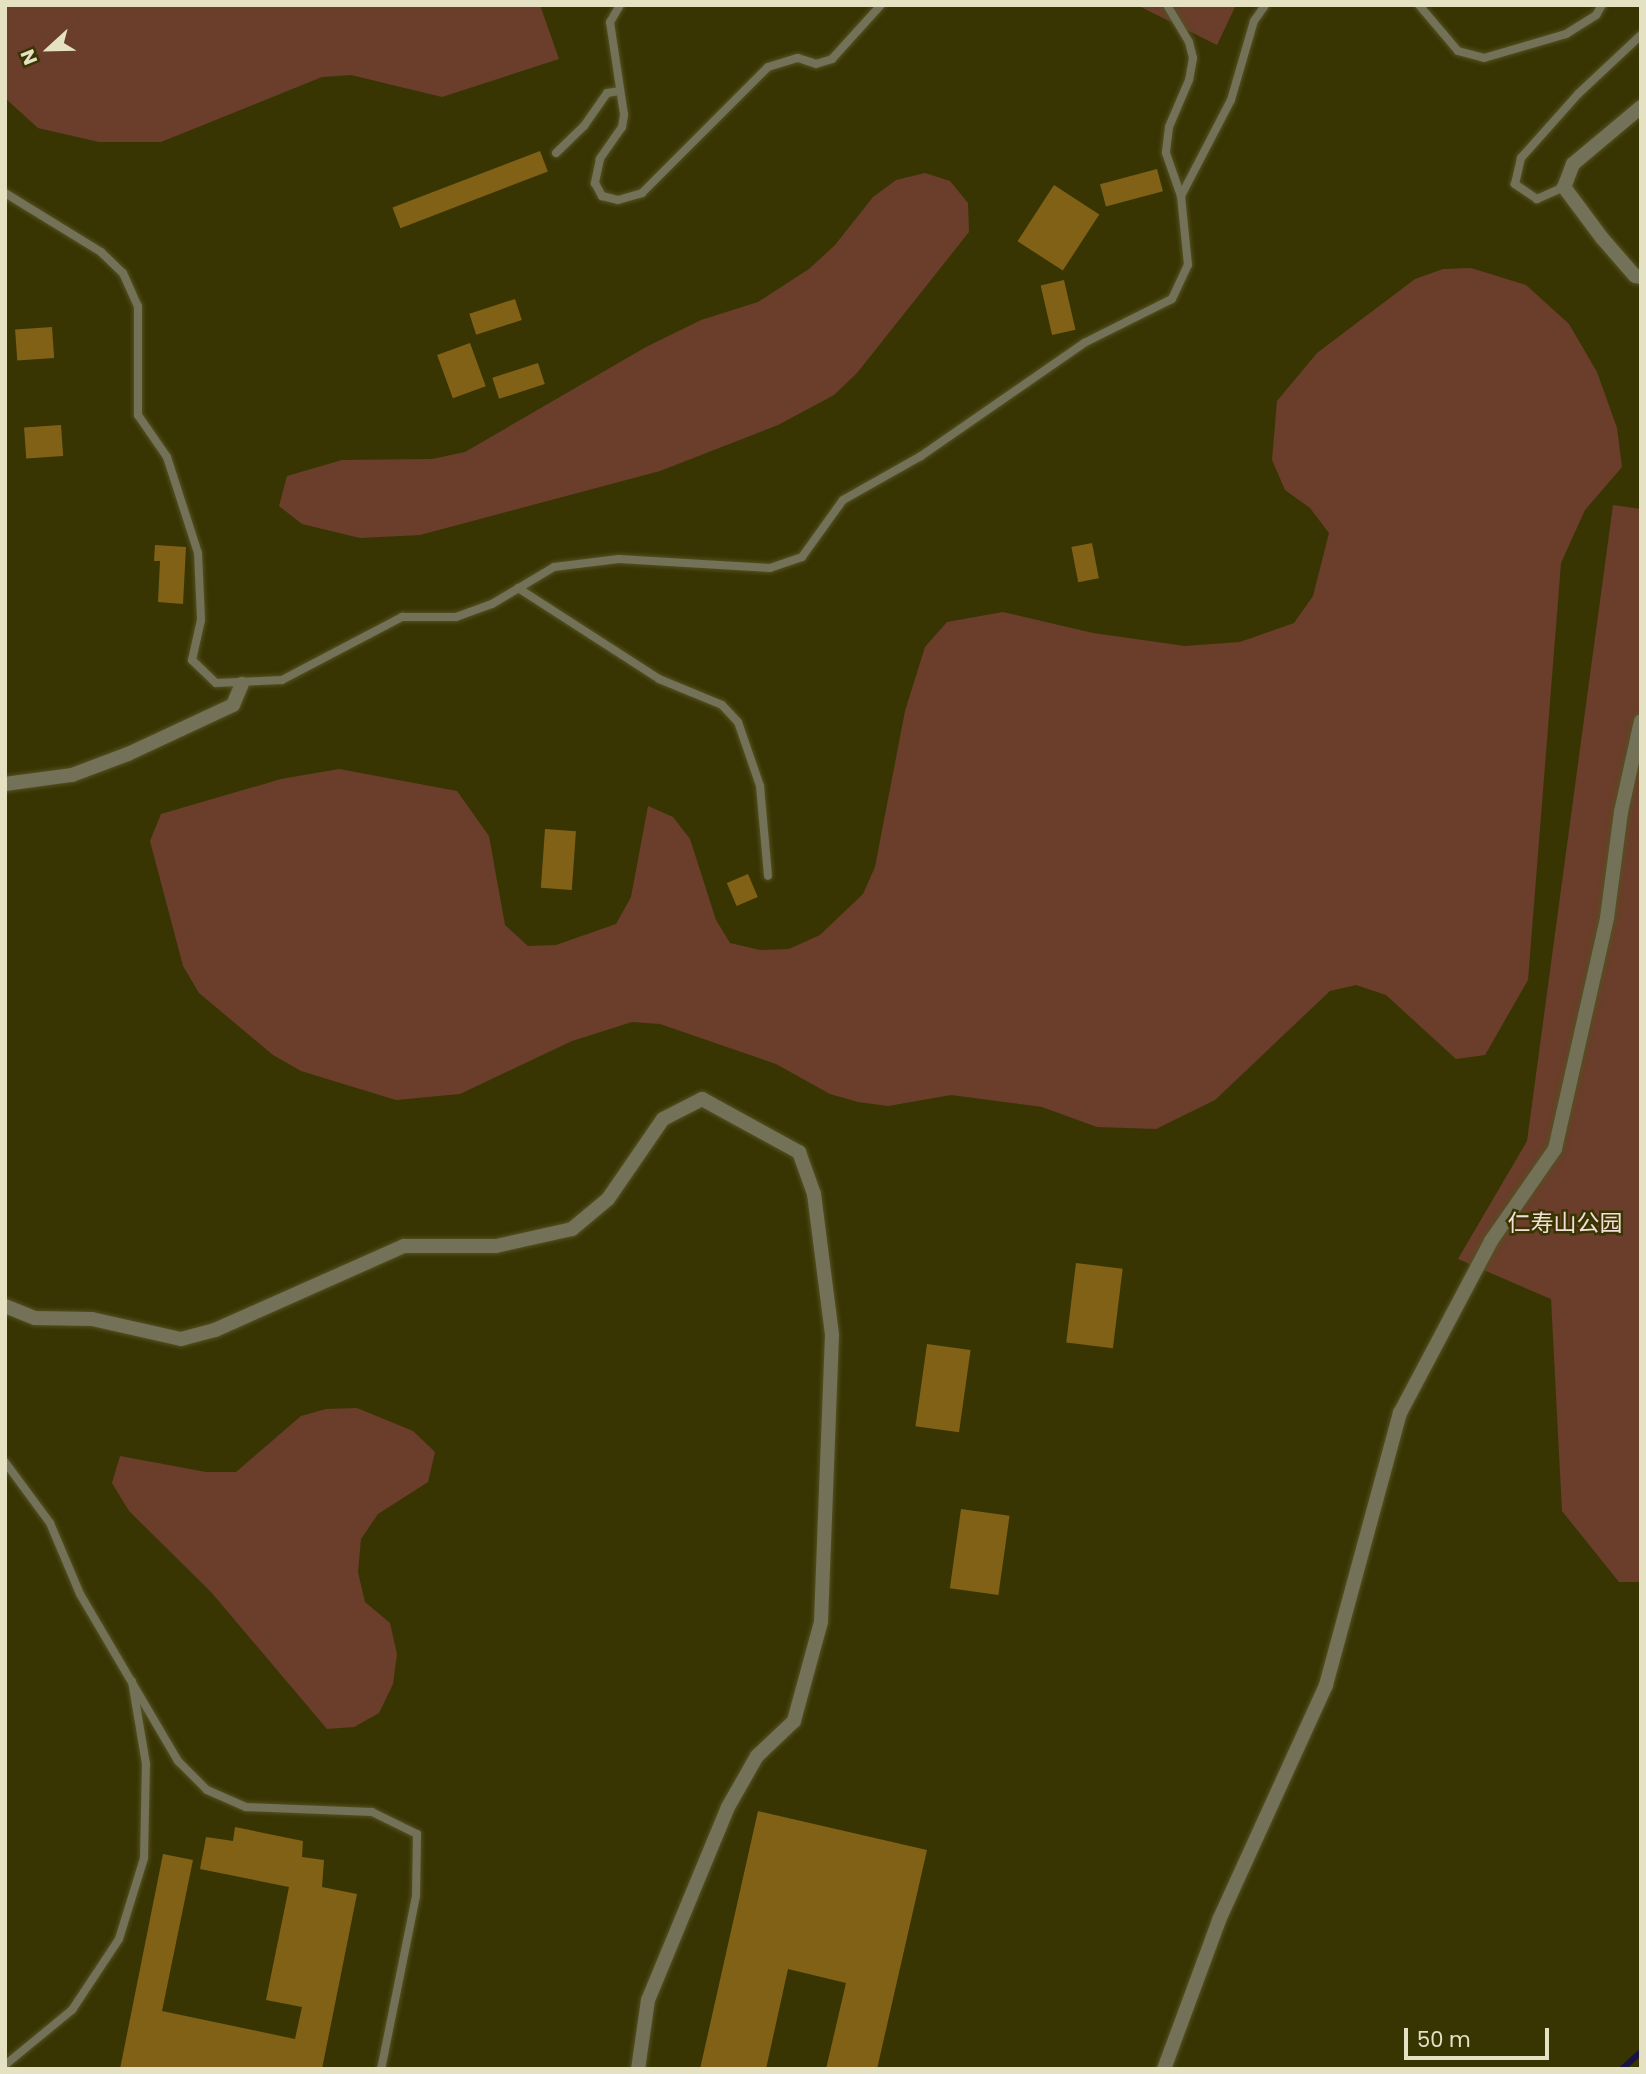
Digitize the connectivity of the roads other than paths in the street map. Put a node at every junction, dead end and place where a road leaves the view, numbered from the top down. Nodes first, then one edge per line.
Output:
1 (620, 5) edge
2 (881, 5) edge
3 (1167, 5) edge
4 (1265, 5) edge
5 (1419, 5) edge
6 (1602, 5) edge
7 (1641, 35) edge
8 (619, 91) junction
9 (1641, 107) edge
10 (556, 153) dead end
11 (1564, 187) junction
12 (5, 193) edge
13 (1181, 196) junction
14 (1641, 277) edge
15 (518, 588) junction
16 (242, 684) junction
17 (1641, 721) edge
18 (5, 785) edge
19 (768, 877) dead end
20 (5, 1306) edge
21 (5, 1462) edge
22 (130, 1673) junction
23 (5, 2065) edge
24 (382, 2069) edge
25 (638, 2069) edge
26 (1164, 2069) edge

1 - 8 lane
2 - 8 lane
3 - 13 lane
4 - 13 lane
5 - 6 lane
7 - 11 lane
8 - 10 lane
9 - 11 street
11 - 14 street
12 - 16 lane
13 - 15 lane
15 - 16 lane
15 - 19 lane
16 - 18 street
17 - 26 street
20 - 25 street
21 - 22 lane
22 - 23 lane
22 - 24 lane

